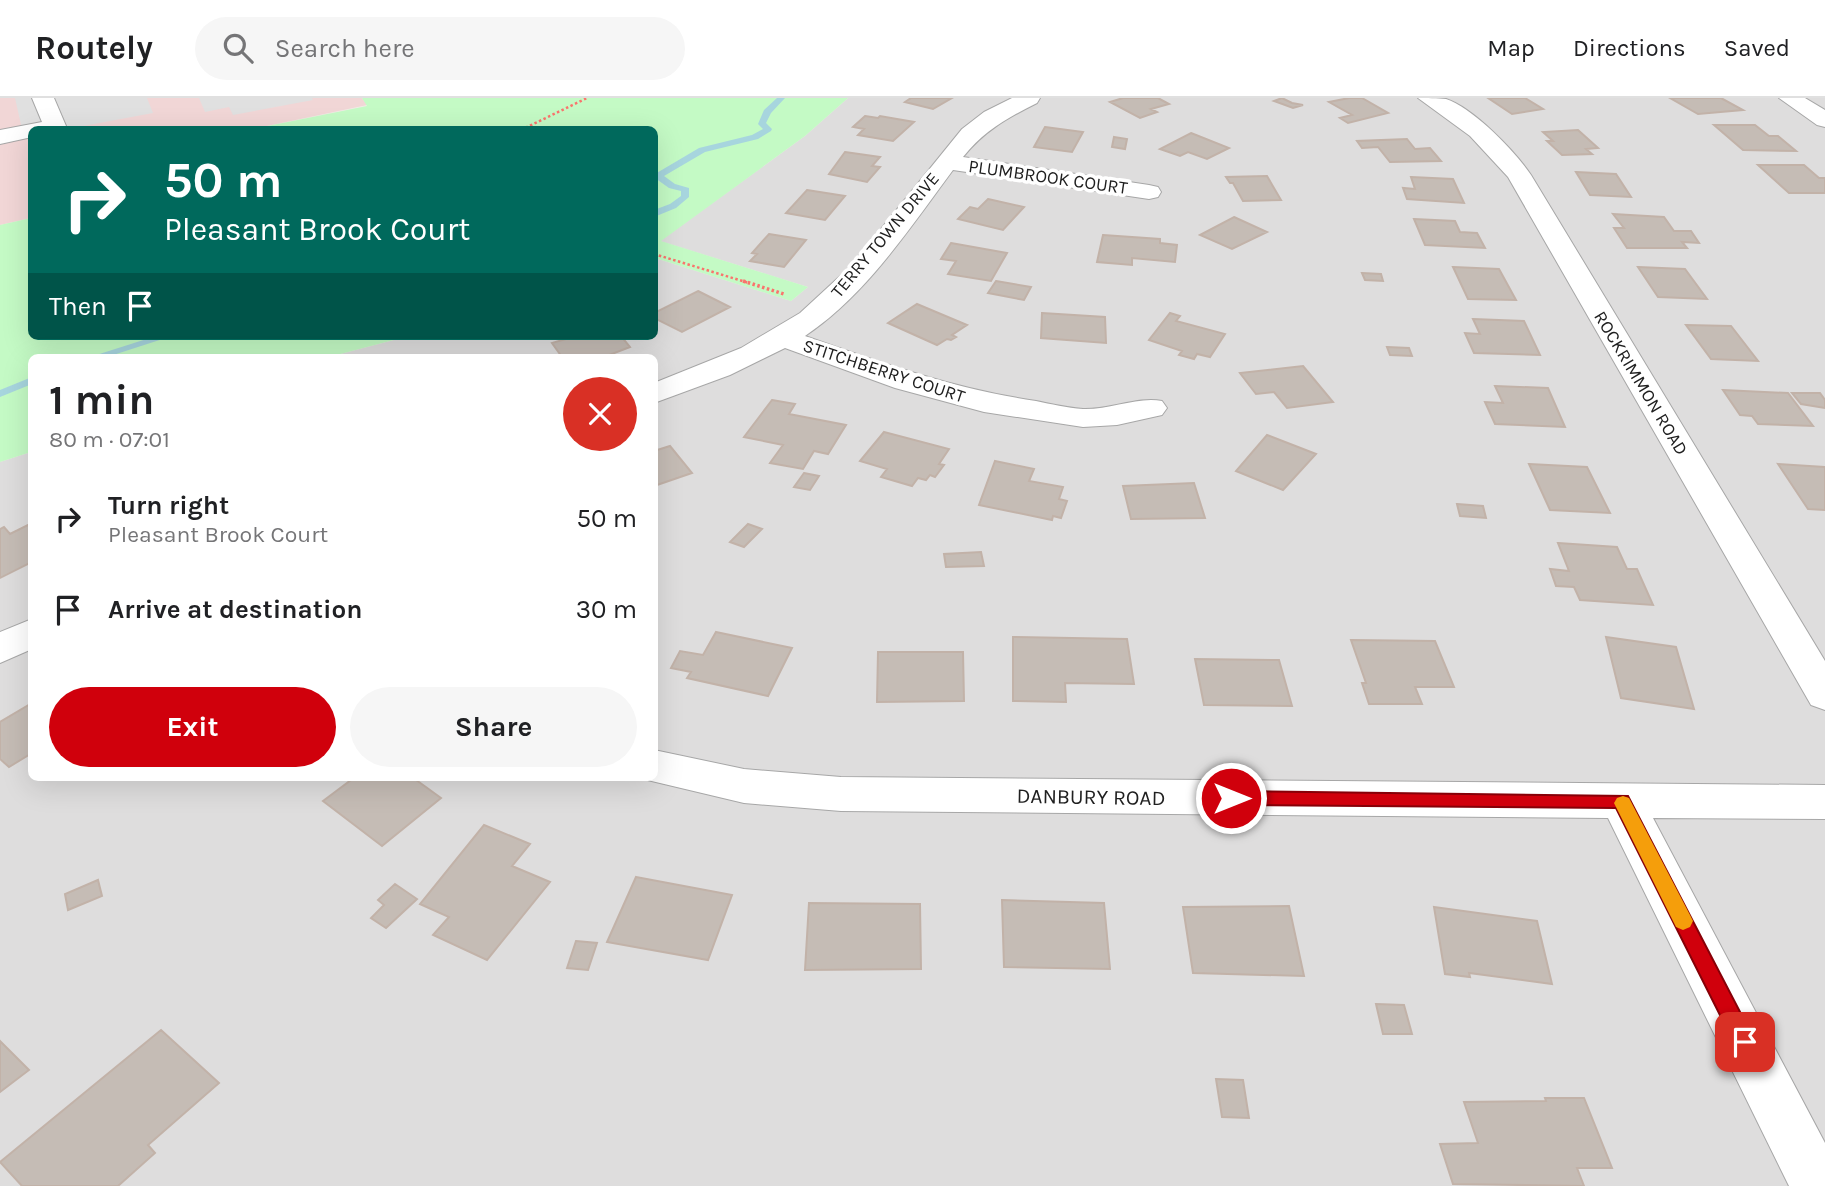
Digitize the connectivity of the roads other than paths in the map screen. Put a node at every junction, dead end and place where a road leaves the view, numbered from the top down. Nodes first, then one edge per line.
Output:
1 (43, 98) edge
2 (1029, 98) edge
3 (1429, 98) edge
4 (1790, 98) edge
5 (1825, 120) edge
6 (55, 126) edge
7 (28, 131) edge
8 (0, 137) edge
9 (946, 162) junction
10 (1149, 192) dead end
11 (783, 338) junction
12 (658, 392) edge
13 (1151, 408) dead end
14 (28, 634) edge
15 (0, 649) edge
16 (1825, 695) edge
17 (658, 767) edge
18 (1622, 801) junction
19 (1825, 802) edge
20 (1818, 1186) edge

1 - 6 street
2 - 9 street, TERRY TOWN DRIVE
3 - 16 street, ROCKRIMMON ROAD
4 - 5 street
7 - 8 street
9 - 10 street, PLUMBROOK COURT
9 - 11 street, TERRY TOWN DRIVE
11 - 12 street, TERRY TOWN DRIVE
11 - 13 street, STITCHBERRY COURT
14 - 15 street
17 - 18 street, DANBURY ROAD
18 - 19 street, DANBURY ROAD
18 - 20 street

